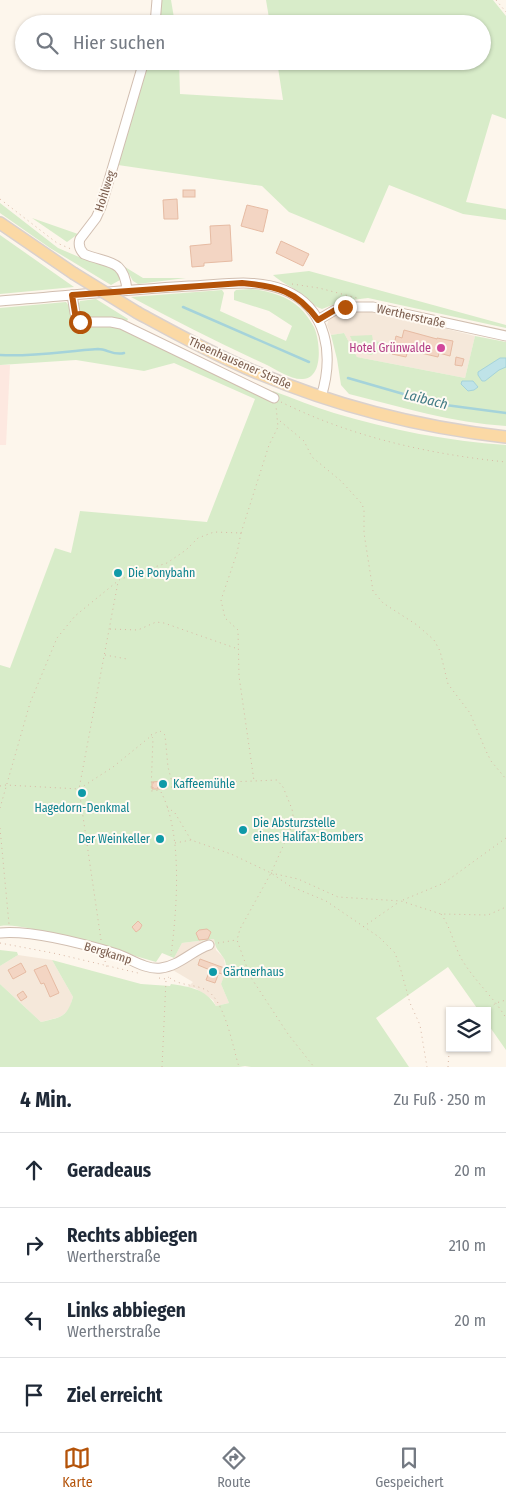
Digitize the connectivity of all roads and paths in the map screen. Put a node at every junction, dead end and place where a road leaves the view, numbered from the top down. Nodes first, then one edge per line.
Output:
1 (157, 0) edge
2 (496, 0) edge
3 (506, 12) edge
4 (156, 15) edge
5 (141, 70) edge
6 (0, 199) edge
7 (0, 223) edge
8 (80, 248) junction
9 (291, 284) dead end
10 (127, 290) junction
11 (72, 295) junction
12 (359, 298) dead end
13 (0, 301) edge
14 (318, 320) junction
15 (506, 336) edge
16 (321, 397) junction
17 (274, 398) junction
18 (279, 421) junction
19 (506, 437) edge
20 (506, 462) edge
21 (241, 533) junction
22 (119, 580) junction
23 (109, 629) junction
24 (238, 649) junction
25 (104, 654) junction
26 (127, 659) dead end
27 (151, 736) junction
28 (506, 779) edge
29 (254, 781) junction
30 (6, 785) junction
31 (0, 786) edge
32 (172, 786) junction
33 (79, 789) junction
34 (159, 790) junction
35 (166, 807) junction
36 (0, 808) edge
37 (0, 828) edge
38 (506, 838) edge
39 (191, 840) junction
40 (175, 843) junction
41 (270, 873) junction
42 (401, 901) junction
43 (506, 907) edge
44 (440, 914) junction
45 (363, 927) junction
46 (10, 932) junction
47 (0, 933) edge
48 (237, 940) junction
49 (0, 943) edge
50 (209, 944) joint
51 (103, 951) junction
52 (170, 966) junction
53 (141, 974) dead end
54 (158, 977) dead end
55 (166, 979) junction
56 (506, 1000) edge
57 (496, 1003) junction
58 (491, 1007) edge
59 (506, 1018) edge
60 (449, 1052) edge
61 (162, 1067) edge
62 (239, 1067) edge
63 (314, 1067) edge
64 (427, 1067) edge
65 (448, 1067) edge

1 - 4 street
2 - 3 path
5 - 8 street, Hohlweg
6 - 8 path
7 - 16 main road, Theenhausener Straße, bridge
8 - 10 street
9 - 12 path
10 - 11 street
10 - 14 street
11 - 13 street
11 - 17 street
14 - 15 street, Wertherstraße
14 - 16 street
16 - 19 main road, Theenhausener Straße
17 - 18 path
17 - 20 path
18 - 21 path
18 - 28 path
21 - 22 path
21 - 24 path
22 - 23 path
22 - 30 path
23 - 24 path
23 - 25 path
24 - 29 path
25 - 26 path
25 - 33 path
27 - 32 path
27 - 33 path
27 - 34 path
29 - 32 path
29 - 41 path
30 - 31 path
30 - 33 path
30 - 36 path
32 - 34 path
33 - 51 path
34 - 35 path
35 - 39 path
35 - 40 path
37 - 46 path
38 - 42 path
39 - 40 path
39 - 41 path
40 - 52 path
41 - 42 path
41 - 45 path
41 - 48 path
42 - 44 path
42 - 45 path
43 - 44 path
44 - 57 path
45 - 64 path
46 - 47 street, Bergkamp
46 - 51 street, Bergkamp
48 - 50 path
48 - 63 path
49 - 53 path
50 - 52 street
51 - 52 street, Bergkamp
54 - 55 path
55 - 61 path
55 - 62 path
56 - 57 path
57 - 58 path
57 - 59 path
60 - 65 path

